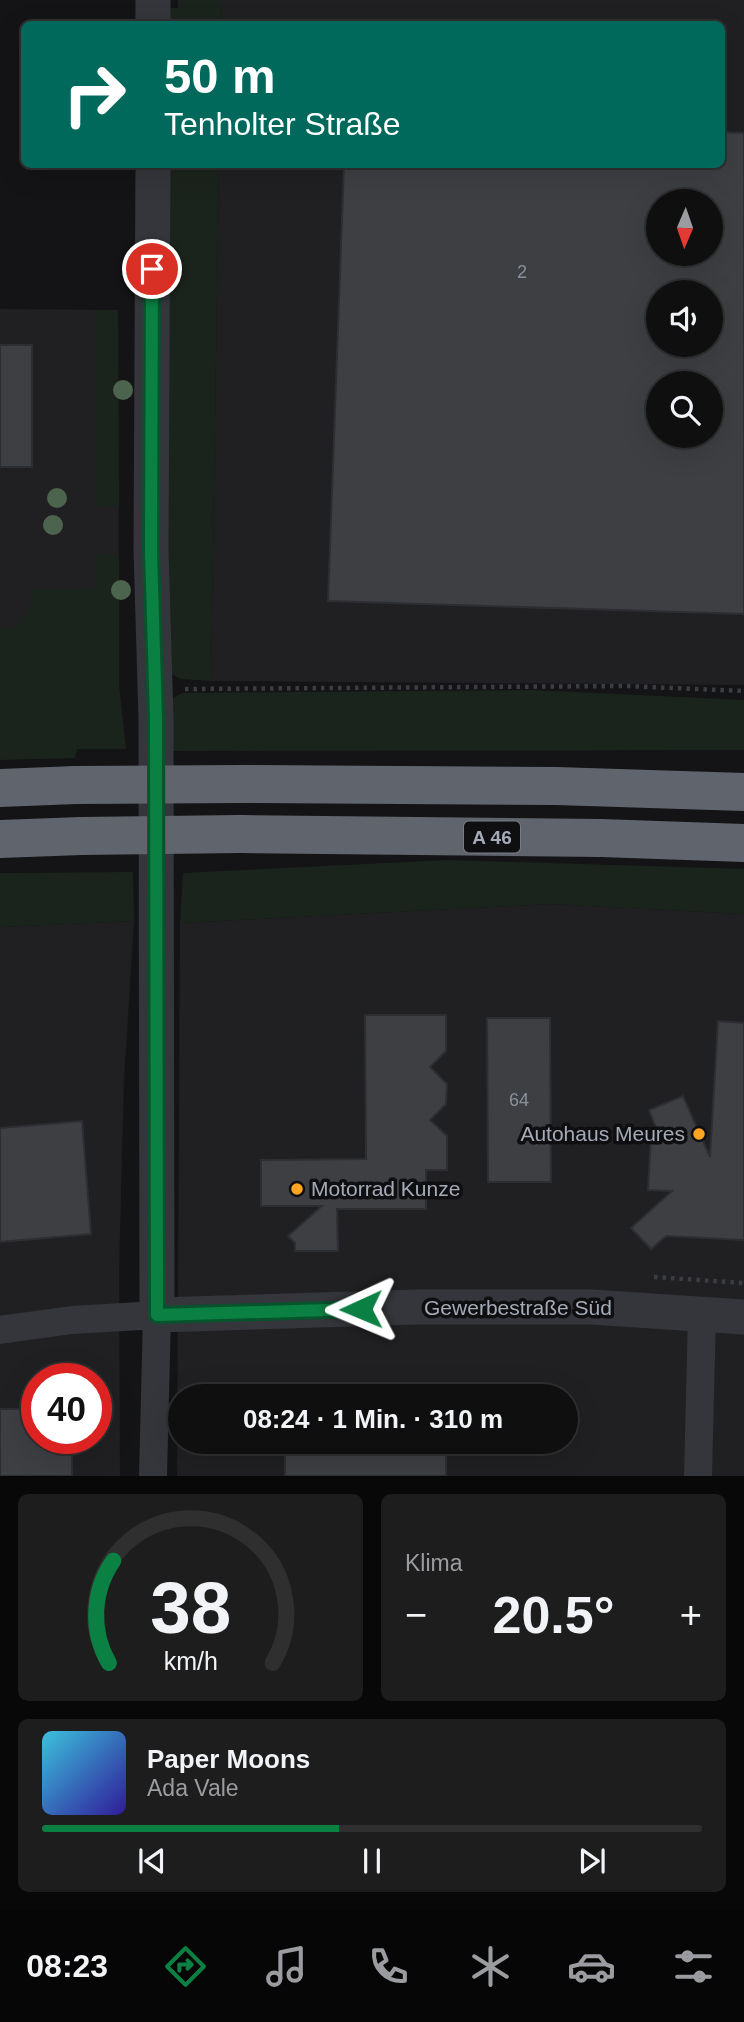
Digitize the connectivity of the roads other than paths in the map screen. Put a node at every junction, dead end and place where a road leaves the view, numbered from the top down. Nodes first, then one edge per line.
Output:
1 (153, 0) edge
2 (153, 21) edge
3 (153, 168) edge
4 (0, 788) edge
5 (744, 792) edge
6 (0, 839) edge
7 (744, 843) edge
8 (702, 1314) junction
9 (157, 1315) junction
10 (744, 1317) edge
11 (0, 1330) edge
12 (153, 1476) edge
13 (698, 1476) edge

1 - 2 street
3 - 9 street
4 - 5 highway, bridge
6 - 7 highway, A 46, bridge
8 - 9 street, Gewerbestraße Süd
8 - 10 street, Gewerbestraße Süd
8 - 13 street
9 - 11 street, Gewerbestraße Süd
9 - 12 street

